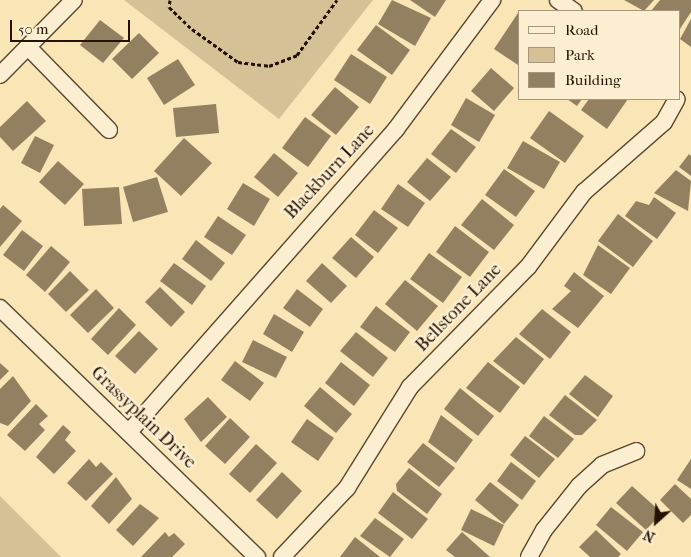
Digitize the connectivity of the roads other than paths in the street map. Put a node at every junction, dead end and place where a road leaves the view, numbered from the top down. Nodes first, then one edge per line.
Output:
1 (74, 0) edge
2 (492, 0) edge
3 (558, 0) edge
4 (573, 10) edge
5 (28, 47) junction
6 (0, 75) edge
7 (676, 100) edge
8 (109, 130) dead end
9 (0, 308) edge
10 (129, 432) junction
11 (636, 451) dead end
12 (257, 557) edge
13 (282, 557) edge
14 (529, 557) edge

1 - 5 street
2 - 10 street, Blackburn Lane
3 - 4 street
5 - 6 street
5 - 8 street
7 - 13 street, Bellstone Lane
9 - 10 street, Grassyplain Drive
10 - 12 street, Grassyplain Drive
11 - 14 street

